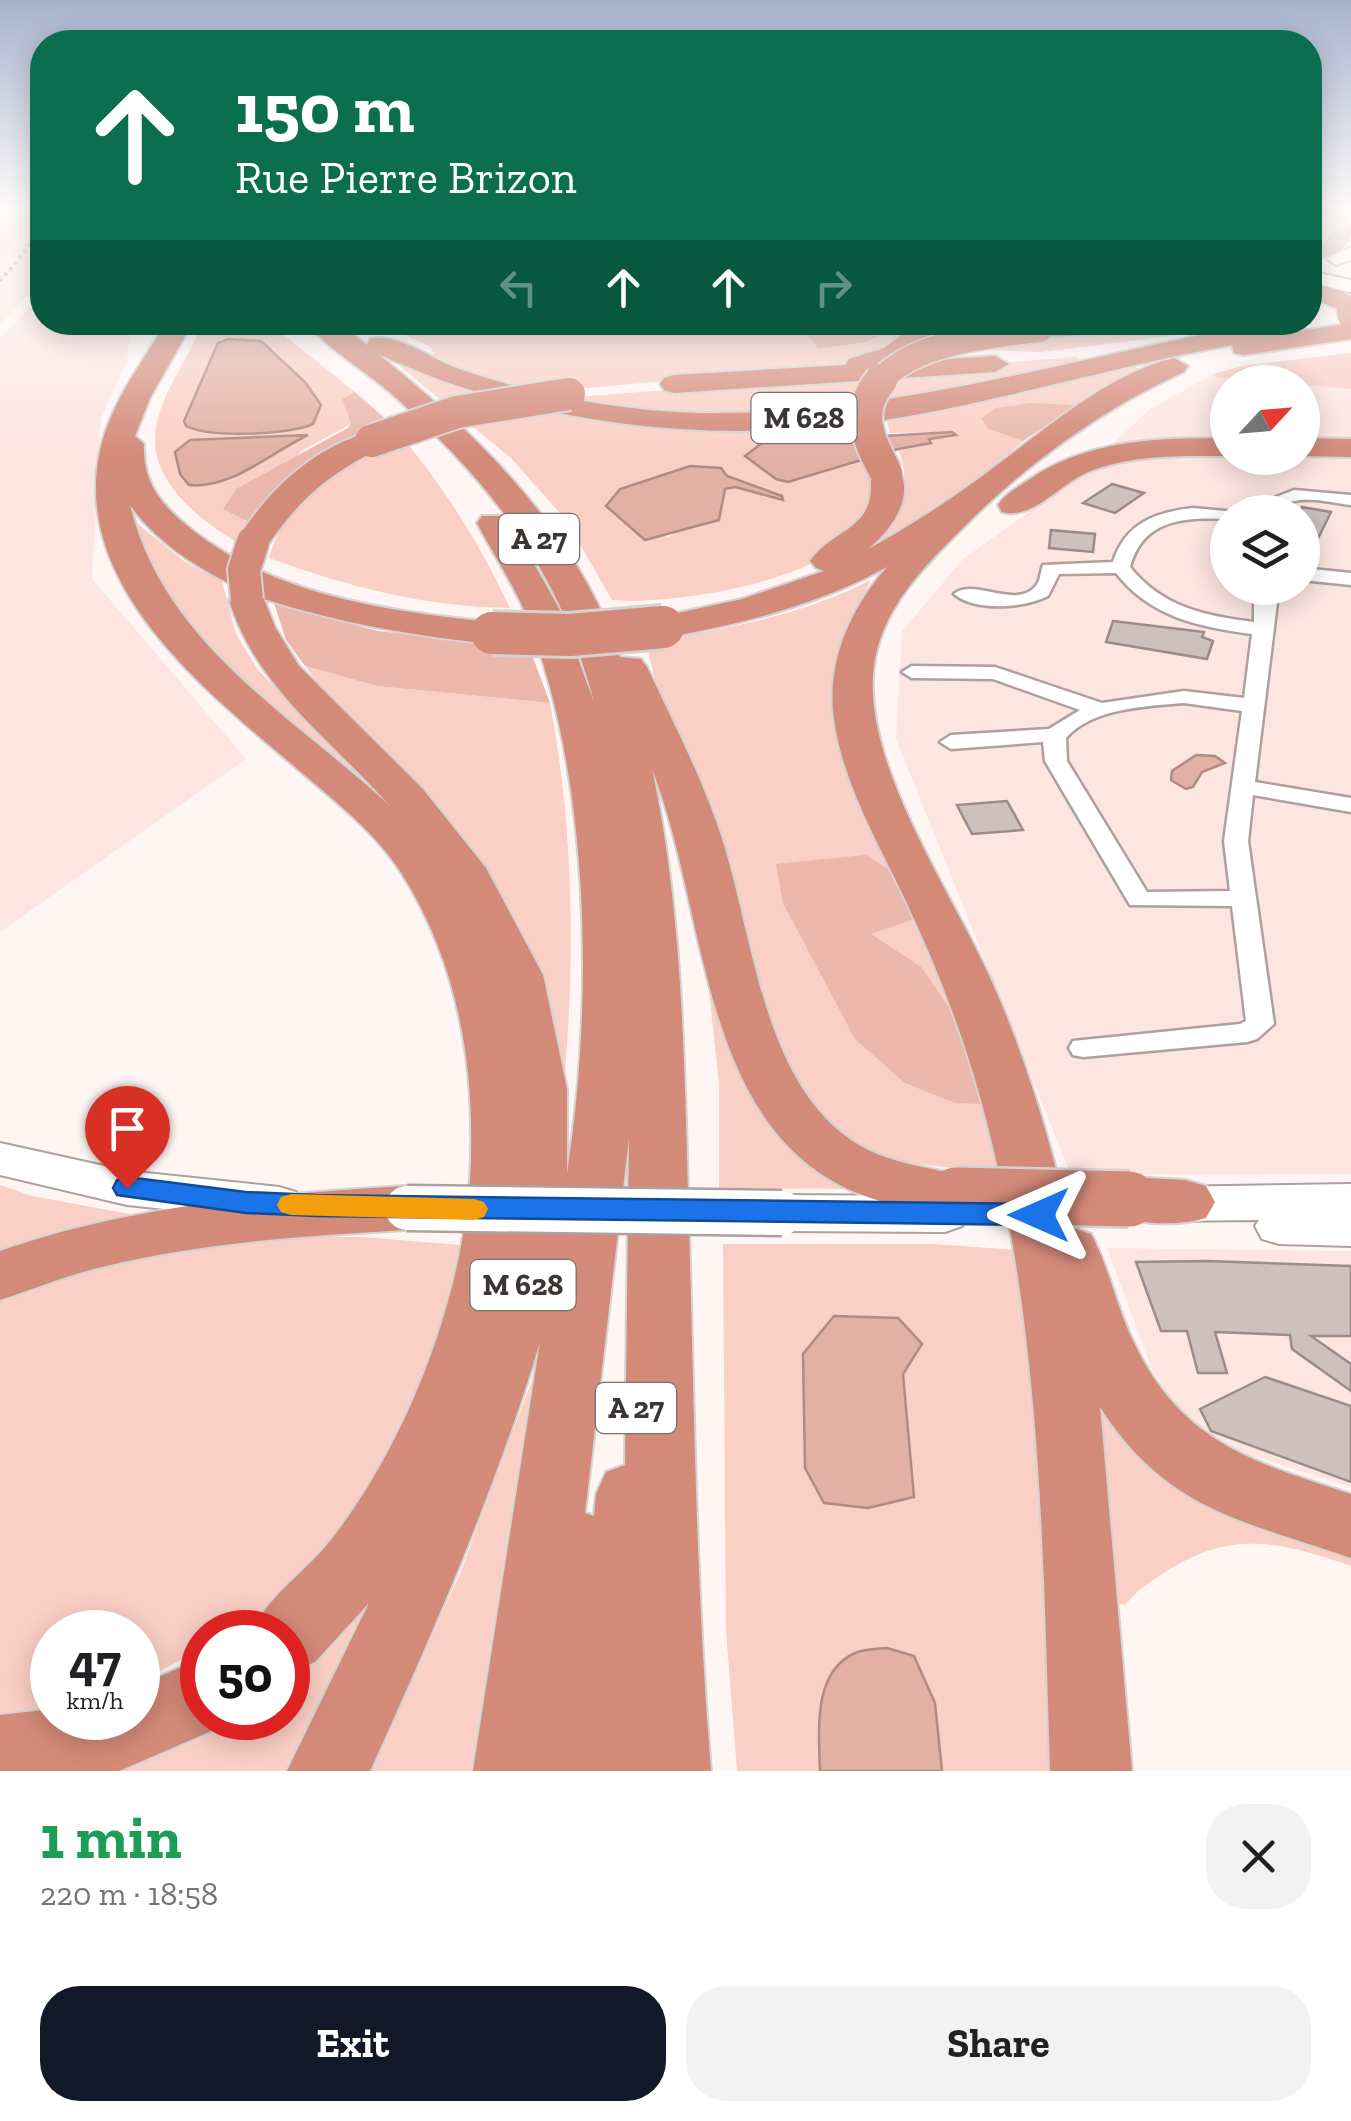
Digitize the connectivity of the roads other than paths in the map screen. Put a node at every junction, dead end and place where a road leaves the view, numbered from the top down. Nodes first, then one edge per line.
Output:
1 (174, 335) edge
2 (176, 335) edge
3 (305, 335) edge
4 (336, 335) edge
5 (365, 335) edge
6 (920, 335) edge
7 (950, 335) edge
8 (1011, 335) edge
9 (1225, 335) edge
10 (1247, 335) edge
11 (1263, 335) edge
12 (1351, 344) edge
13 (1131, 346) junction
14 (655, 385) junction
15 (1320, 447) edge
16 (1210, 448) edge
17 (1351, 448) edge
18 (477, 457) junction
19 (1320, 497) edge
20 (1351, 500) edge
21 (991, 503) junction
22 (1210, 514) edge
23 (1120, 567) junction
24 (1320, 576) edge
25 (1351, 580) edge
26 (964, 594) dead end
27 (1267, 605) edge
28 (658, 620) junction
29 (1263, 629) junction
30 (912, 672) dead end
31 (1252, 706) junction
32 (1100, 710) junction
33 (1056, 735) junction
34 (951, 742) dead end
35 (1245, 787) junction
36 (1351, 805) edge
37 (1240, 898) junction
38 (964, 974) junction
39 (657, 1046) junction
40 (1082, 1048) dead end
41 (604, 1115) junction
42 (0, 1160) edge
43 (1351, 1201) edge
44 (951, 1204) junction
45 (1147, 1207) junction
46 (407, 1208) junction
47 (1351, 1228) edge
48 (0, 1276) edge
49 (1351, 1526) edge
50 (310, 1615) edge
51 (180, 1708) edge
52 (0, 1755) edge
53 (328, 1771) edge
54 (514, 1771) edge
55 (554, 1771) edge
56 (615, 1771) edge
57 (670, 1771) edge
58 (1091, 1771) edge

1 - 50 highway
2 - 28 highway, M 628, bridge
3 - 41 highway, A 27
4 - 18 highway, A 27
5 - 10 highway, M 628
6 - 14 highway, M 628
7 - 13 highway, M 628
8 - 28 highway, M 628, bridge
9 - 13 highway, M 628
11 - 21 highway, M 628
12 - 21 highway, M 628
13 - 14 highway, M 628
14 - 53 highway, M 628, bridge
15 - 17 highway
16 - 21 highway
18 - 39 highway, A 27
18 - 44 highway
19 - 20 street
21 - 28 highway, M 628
21 - 38 highway, M 628
22 - 23 street
23 - 26 street
23 - 29 street
24 - 25 street
27 - 29 street
29 - 31 street
30 - 32 street
31 - 32 street
31 - 35 street
32 - 33 street
33 - 34 street
33 - 37 street
35 - 36 street
35 - 37 street
37 - 40 street
38 - 49 highway
38 - 58 highway, M 628
39 - 56 highway, A 27
39 - 57 highway
41 - 54 highway
41 - 55 highway, A 27
42 - 46 main road
43 - 45 main road
44 - 45 highway, bridge
44 - 45 main road
44 - 46 main road, bridge
45 - 47 main road
46 - 48 highway
51 - 52 highway

